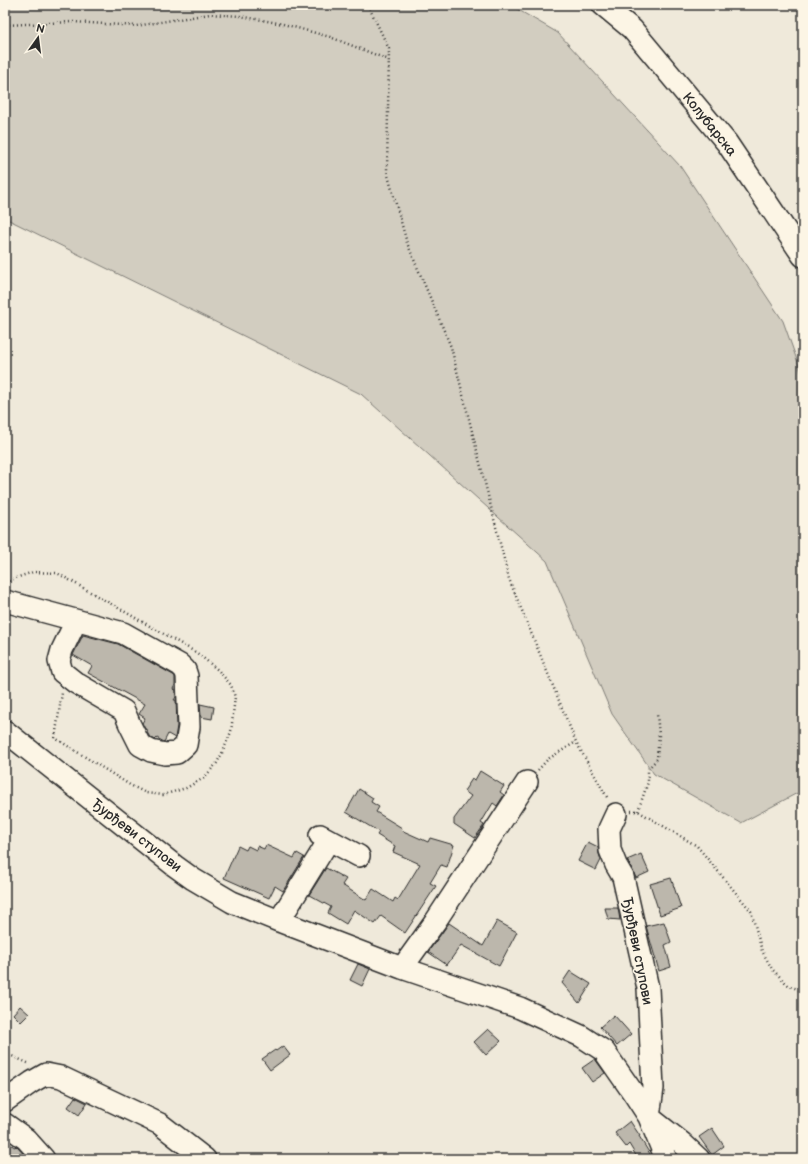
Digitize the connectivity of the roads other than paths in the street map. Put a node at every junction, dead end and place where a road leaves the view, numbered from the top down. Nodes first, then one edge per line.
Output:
1 (603, 5) edge
2 (803, 256) edge
3 (5, 601) edge
4 (76, 621) junction
5 (5, 731) edge
6 (527, 782) road end
7 (616, 814) road end
8 (359, 856) dead end
9 (279, 921) junction
10 (402, 968) junction
11 (5, 1101) edge
12 (649, 1117) junction
13 (5, 1124) edge
14 (44, 1159) edge
15 (205, 1159) edge
16 (666, 1159) edge
17 (699, 1159) edge

1 - 2 street, Колубарска
3 - 4 street
4 - 4 street
5 - 9 street, Ђурђеви ступови
6 - 10 street
7 - 12 street, Ђурђеви ступови
8 - 9 street
9 - 10 street, Ђурђеви ступови
10 - 12 street, Ђурђеви ступови
11 - 15 street
12 - 16 street, Ђурђеви ступови
12 - 17 street
13 - 14 street

